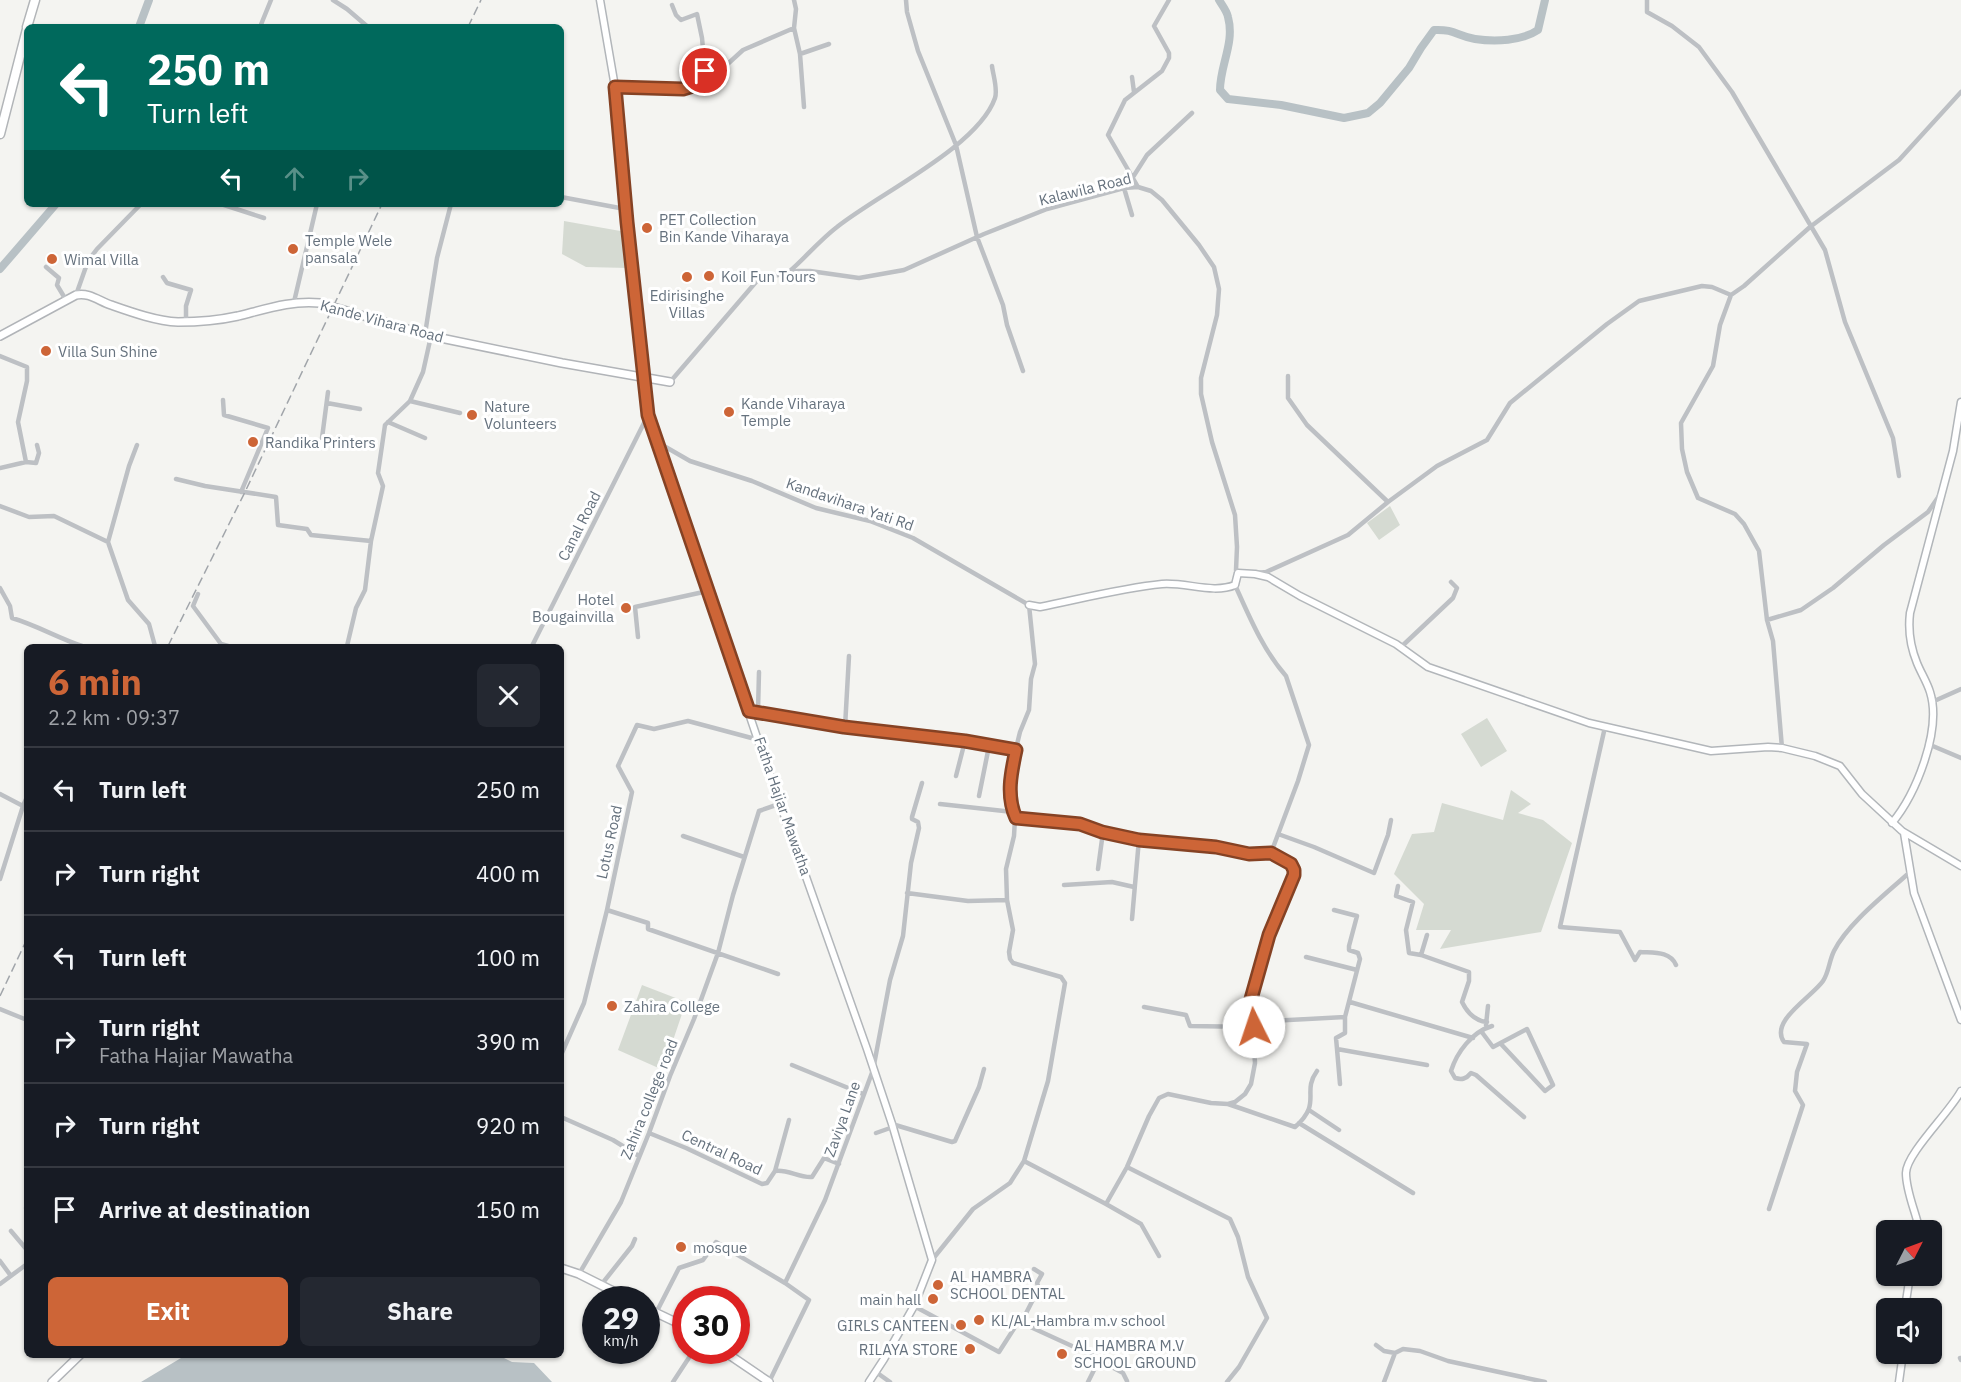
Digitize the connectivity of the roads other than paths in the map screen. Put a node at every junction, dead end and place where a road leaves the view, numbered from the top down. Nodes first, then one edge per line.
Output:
1 (35, 0) edge
2 (270, 0) edge
3 (333, 0) edge
4 (600, 0) edge
5 (794, 0) edge
6 (906, 0) edge
7 (1169, 0) edge
8 (1647, 0) edge
9 (672, 5) dead end
10 (28, 24) edge
11 (261, 24) edge
12 (364, 24) edge
13 (794, 28) junction
14 (24, 40) edge
15 (829, 44) dead end
16 (800, 54) junction
17 (992, 66) dead end
18 (681, 74) dead end
19 (1132, 77) dead end
20 (709, 81) junction
21 (615, 87) junction
22 (683, 89) junction
23 (1134, 92) junction
24 (1961, 92) edge
25 (804, 107) dead end
26 (1192, 113) dead end
27 (0, 134) edge
28 (956, 145) junction
29 (1133, 177) junction
30 (1138, 187) junction
31 (1124, 188) junction
32 (564, 198) edge
33 (138, 207) edge
34 (230, 207) edge
35 (316, 207) edge
36 (450, 207) edge
37 (625, 209) junction
38 (1132, 215) dead end
39 (264, 218) dead end
40 (1810, 227) junction
41 (977, 237) junction
42 (46, 267) dead end
43 (788, 273) junction
44 (163, 277) dead end
45 (76, 295) junction
46 (1731, 295) junction
47 (66, 300) junction
48 (294, 302) junction
49 (186, 321) junction
50 (428, 335) junction
51 (0, 336) edge
52 (0, 357) edge
53 (1023, 371) dead end
54 (1288, 376) dead end
55 (643, 377) junction
56 (670, 382) joint
57 (328, 392) dead end
58 (223, 400) dead end
59 (410, 401) junction
60 (1961, 402) edge
61 (327, 403) junction
62 (360, 409) dead end
63 (460, 413) dead end
64 (648, 415) junction
65 (387, 422) junction
66 (322, 438) dead end
67 (425, 438) dead end
68 (657, 442) junction
69 (137, 445) dead end
70 (37, 446) dead end
71 (26, 462) junction
72 (0, 468) edge
73 (1899, 476) dead end
74 (176, 479) dead end
75 (1944, 489) junction
76 (241, 492) junction
77 (1388, 502) junction
78 (0, 506) edge
79 (371, 541) junction
80 (108, 542) junction
81 (1238, 573) junction
82 (1255, 574) junction
83 (1451, 582) dead end
84 (1235, 585) junction
85 (0, 588) edge
86 (708, 591) junction
87 (198, 594) dead end
88 (1029, 605) junction
89 (1767, 620) junction
90 (638, 637) dead end
91 (77, 644) edge
92 (154, 644) edge
93 (221, 644) edge
94 (347, 644) edge
95 (533, 644) edge
96 (1400, 648) junction
97 (849, 656) dead end
98 (759, 672) dead end
99 (1961, 688) edge
100 (1932, 702) junction
101 (749, 711) junction
102 (758, 711) junction
103 (844, 727) junction
104 (1605, 727) junction
105 (759, 740) junction
106 (965, 741) junction
107 (1928, 744) junction
108 (989, 746) junction
109 (1782, 748) junction
110 (1016, 750) junction
111 (1961, 758) edge
112 (956, 776) dead end
113 (922, 783) dead end
114 (0, 794) edge
115 (979, 796) dead end
116 (782, 803) junction
117 (940, 804) dead end
118 (24, 806) edge
119 (24, 810) edge
120 (1014, 815) junction
121 (1391, 820) dead end
122 (1892, 822) junction
123 (1102, 832) junction
124 (1904, 833) junction
125 (1278, 834) junction
126 (683, 836) dead end
127 (1139, 840) junction
128 (1271, 853) junction
129 (744, 857) junction
130 (1961, 866) edge
131 (1098, 869) dead end
132 (1910, 872) junction
133 (0, 879) edge
134 (1064, 885) dead end
135 (1398, 886) dead end
136 (1134, 887) junction
137 (908, 893) junction
138 (1007, 900) junction
139 (607, 910) junction
140 (1334, 910) dead end
141 (1132, 919) dead end
142 (1427, 935) dead end
143 (718, 952) junction
144 (1421, 955) junction
145 (1306, 957) dead end
146 (1676, 965) dead end
147 (1357, 970) junction
148 (778, 974) dead end
149 (1350, 1002) junction
150 (1488, 1006) dead end
151 (1144, 1007) dead end
152 (0, 1009) edge
153 (1345, 1017) junction
154 (1961, 1017) edge
155 (24, 1019) edge
156 (1254, 1024) junction
157 (1486, 1026) junction
158 (1473, 1038) junction
159 (1501, 1044) junction
160 (564, 1048) edge
161 (1337, 1049) junction
162 (792, 1065) dead end
163 (1426, 1065) dead end
164 (984, 1069) dead end
165 (873, 1070) junction
166 (1317, 1071) dead end
167 (1340, 1084) dead end
168 (1961, 1091) edge
169 (863, 1094) junction
170 (1228, 1104) junction
171 (1309, 1110) junction
172 (1524, 1117) dead end
173 (564, 1118) edge
174 (789, 1120) dead end
175 (1299, 1123) junction
176 (893, 1126) junction
177 (1339, 1130) dead end
178 (649, 1133) junction
179 (876, 1133) dead end
180 (639, 1156) junction
181 (1024, 1161) junction
182 (839, 1164) junction
183 (1127, 1167) junction
184 (775, 1171) junction
185 (1413, 1193) dead end
186 (1106, 1204) junction
187 (1769, 1209) dead end
188 (1917, 1220) edge
189 (11, 1232) dead end
190 (635, 1239) dead end
191 (24, 1247) edge
192 (1159, 1256) dead end
193 (932, 1260) junction
194 (0, 1262) edge
195 (24, 1266) edge
196 (564, 1269) edge
197 (1034, 1269) dead end
198 (579, 1275) junction
199 (11, 1276) junction
200 (785, 1283) junction
201 (0, 1284) edge
202 (601, 1285) joint
203 (660, 1305) edge
204 (914, 1306) junction
205 (1020, 1323) junction
206 (1376, 1345) dead end
207 (1395, 1353) junction
208 (77, 1358) edge
209 (1099, 1360) junction
210 (685, 1364) edge
211 (743, 1364) edge
212 (1901, 1364) edge
213 (876, 1372) junction
214 (1127, 1381) edge
215 (52, 1382) edge
216 (674, 1382) edge
217 (769, 1382) edge
218 (869, 1382) edge
219 (890, 1382) edge
220 (1088, 1382) edge
221 (1227, 1382) edge
222 (1384, 1382) edge
223 (1545, 1382) edge
224 (1899, 1382) edge

1 - 10 highway
2 - 11 street
3 - 12 street
4 - 21 street, Fatha Hajiar Mawatha
5 - 13 street
6 - 28 street
7 - 23 street
8 - 40 street
9 - 20 street
13 - 16 street
13 - 20 street
14 - 27 highway
15 - 16 street
16 - 25 street
17 - 28 street
18 - 22 street
19 - 23 street
20 - 22 street
21 - 22 street
21 - 37 street, Fatha Hajiar Mawatha
23 - 29 street
24 - 40 street
26 - 29 street
28 - 41 street
28 - 43 street
29 - 30 street
30 - 31 street, Kalawila Road
30 - 81 street, Kalawila Road
31 - 38 street
31 - 41 street, Kalawila Road
32 - 37 street
33 - 45 street
34 - 39 street
35 - 48 street
36 - 50 street
37 - 55 street, Fatha Hajiar Mawatha
40 - 46 street
40 - 73 street
41 - 43 street, Kalawila Road
41 - 53 street
42 - 47 street
43 - 56 street, Kalawila Road
44 - 49 street
45 - 47 main road
45 - 49 main road, Kande Vihara Road
46 - 77 street
46 - 89 street
47 - 51 main road
48 - 49 main road, Kande Vihara Road
48 - 50 main road, Kande Vihara Road
50 - 55 main road, Kande Vihara Road
50 - 59 street
52 - 71 street
54 - 77 street
55 - 56 main road, Kande Vihara Road
55 - 64 street, Fatha Hajiar Mawatha
57 - 61 street
58 - 76 street
59 - 63 street
59 - 65 street
60 - 75 street
61 - 62 street
61 - 66 street
64 - 68 street, Fatha Hajiar Mawatha
64 - 95 street, Canal Road
65 - 67 street
65 - 79 street
68 - 86 street, Fatha Hajiar Mawatha
68 - 88 street, Kandavihara Yati Rd
69 - 80 street
70 - 71 street
71 - 72 street
74 - 76 street
75 - 89 street
75 - 100 street
76 - 79 street
77 - 82 street
78 - 80 street
79 - 94 street
80 - 92 street
81 - 82 street
81 - 84 street
82 - 96 street
83 - 96 street
84 - 88 street
84 - 125 street
85 - 91 street
86 - 90 street
86 - 101 street, Fatha Hajiar Mawatha
87 - 93 street
88 - 110 street
89 - 109 street
96 - 104 street
97 - 103 street
98 - 102 street
99 - 100 street
100 - 107 street
101 - 102 street
101 - 105 street, Fatha Hajiar Mawatha
102 - 103 street
103 - 106 street
104 - 109 street
104 - 146 street
105 - 116 street, Fatha Hajiar Mawatha
105 - 139 street, Lotus Road
106 - 108 street
106 - 112 street
107 - 111 street
107 - 122 street
108 - 110 street
108 - 115 street
109 - 122 street
110 - 120 street
113 - 137 street, Zaviya Lane
114 - 118 street
116 - 129 street, Zahira college road
116 - 165 street, Fatha Hajiar Mawatha
117 - 120 street
119 - 133 street
120 - 123 street
120 - 138 street
121 - 125 street
122 - 124 street
123 - 127 street
123 - 131 street
124 - 130 street
124 - 132 street
125 - 128 street
126 - 129 street
127 - 128 street
127 - 136 street
128 - 156 street
129 - 143 street, Zahira college road
132 - 154 street
132 - 187 street
134 - 136 street
135 - 144 street
136 - 141 street
137 - 138 street
137 - 165 street, Zaviya Lane
138 - 181 street
139 - 143 street
139 - 160 street, Lotus Road
140 - 147 street
142 - 144 street
143 - 148 street
143 - 178 street, Zahira college road
144 - 157 street
145 - 147 street
147 - 149 street
149 - 153 street
149 - 158 street
150 - 157 street
151 - 156 street
152 - 155 street
153 - 156 street
153 - 161 street
156 - 170 street
157 - 158 street
157 - 159 street
158 - 172 street
159 - 159 street
161 - 163 street
161 - 167 street
162 - 169 street
164 - 176 street
165 - 169 street, Zaviya Lane
165 - 176 street, Fatha Hajiar Mawatha
166 - 171 street
168 - 188 street
169 - 182 street, Zaviya Lane
170 - 175 street
170 - 183 street
171 - 175 street
171 - 177 street
173 - 180 street
174 - 184 street
175 - 185 street
176 - 179 street
176 - 193 street, Fatha Hajiar Mawatha
178 - 180 street, Zahira college road
178 - 184 street, Central Road
180 - 198 street, Zahira college road
181 - 186 street
181 - 193 street
182 - 184 street, Central Road
182 - 200 street, Zaviya Lane
183 - 186 street
183 - 221 street
186 - 192 street
189 - 191 street
190 - 202 street
193 - 204 street
194 - 199 street
195 - 199 street
196 - 198 main road
197 - 205 street
198 - 202 main road
199 - 201 street
200 - 203 street
200 - 217 street
204 - 205 street
204 - 213 street
205 - 209 street
206 - 207 street
207 - 222 street
207 - 223 street
208 - 215 main road
209 - 214 street
209 - 220 street
210 - 216 street
211 - 217 main road
212 - 224 street
213 - 218 street
213 - 219 street

